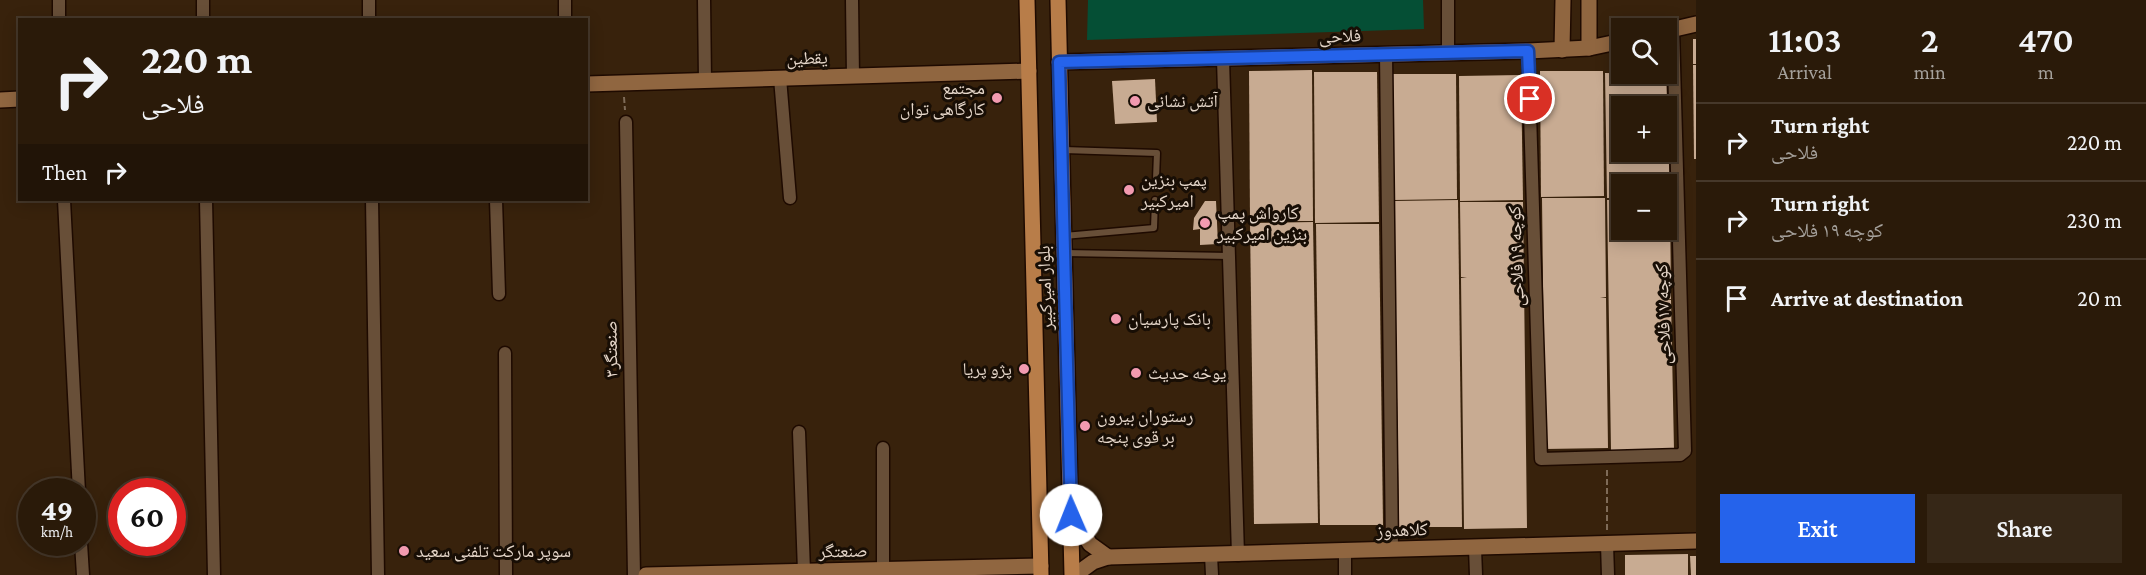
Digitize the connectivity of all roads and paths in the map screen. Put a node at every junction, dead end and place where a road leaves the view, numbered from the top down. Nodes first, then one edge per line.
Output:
1 (59, 0) edge
2 (203, 0) edge
3 (369, 0) edge
4 (565, 0) edge
5 (705, 0) edge
6 (852, 0) edge
7 (1027, 0) edge
8 (1058, 0) edge
9 (1448, 0) edge
10 (1563, 0) edge
11 (1589, 0) edge
12 (59, 18) edge
13 (203, 18) edge
14 (369, 18) edge
15 (565, 18) edge
16 (1696, 24) edge
17 (1677, 28) edge
18 (1611, 43) edge
19 (1589, 48) junction
20 (1562, 50) junction
21 (1528, 51) junction
22 (1448, 52) junction
23 (1386, 54) junction
24 (1223, 59) junction
25 (1059, 62) junction
26 (1029, 71) junction
27 (853, 76) junction
28 (780, 78) junction
29 (705, 80) junction
30 (623, 82) junction
31 (588, 84) edge
32 (1672, 84) edge
33 (18, 99) edge
34 (0, 100) edge
35 (626, 122) joint
36 (1061, 150) junction
37 (1156, 179) dead end
38 (790, 198) dead end
39 (1155, 200) dead end
40 (64, 201) edge
41 (206, 201) edge
42 (372, 201) edge
43 (496, 201) edge
44 (1063, 236) junction
45 (1064, 253) junction
46 (1229, 256) junction
47 (498, 294) dead end
48 (505, 353) dead end
49 (799, 432) dead end
50 (883, 448) dead end
51 (1607, 458) junction
52 (78, 478) edge
53 (1071, 515) junction
54 (1696, 541) edge
55 (1607, 544) junction
56 (1475, 548) junction
57 (1392, 550) junction
58 (1345, 551) junction
59 (1211, 555) junction
60 (1238, 555) junction
61 (82, 556) edge
62 (1108, 557) junction
63 (1041, 570) edge
64 (804, 571) junction
65 (879, 571) edge
66 (780, 573) edge
67 (83, 575) edge
68 (214, 575) edge
69 (378, 575) edge
70 (506, 575) edge
71 (634, 575) edge
72 (646, 575) edge
73 (1073, 575) edge
74 (1212, 575) edge
75 (1346, 575) edge
76 (1476, 575) edge
77 (1608, 575) edge

1 - 12 street
2 - 13 street
3 - 14 street
4 - 15 street
5 - 29 street
6 - 27 street
7 - 26 main road, بلوار امیرکبیر
8 - 25 main road, بلوار امیرکبیر
9 - 22 street
10 - 20 street
11 - 19 street
16 - 17 street
18 - 19 street, فلاحی
19 - 20 street, فلاحی
20 - 21 street, فلاحی
21 - 22 street, فلاحی
21 - 51 street, کوچه ۱۹ فلاحی
22 - 23 street, فلاحی
23 - 24 street, فلاحی
23 - 57 street
24 - 25 street, فلاحی
24 - 46 street
25 - 36 main road, بلوار امیرکبیر
26 - 27 street, یقطین
26 - 63 main road, بلوار امیرکبیر
27 - 28 street, یقطین
28 - 29 street, یقطین
28 - 38 street
29 - 30 street, یقطین
30 - 31 street, یقطین
30 - 35 path
32 - 51 street, کوچه ۱۷ فلاحی
33 - 34 street
35 - 71 street, صنعتگر۳
36 - 37 lane
36 - 44 main road, بلوار امیرکبیر
39 - 44 lane
40 - 52 street
41 - 68 street
42 - 69 street
43 - 47 street
44 - 45 main road, بلوار امیرکبیر
45 - 46 lane
45 - 53 main road, بلوار امیرکبیر
46 - 60 street
48 - 70 street
49 - 64 street
50 - 65 street
51 - 55 path
53 - 62 street
53 - 73 main road, بلوار امیرکبیر
54 - 55 street, کلاهدوز
55 - 56 street, کلاهدوز
55 - 77 street
56 - 57 street, کلاهدوز
56 - 76 street
57 - 58 street, کلاهدوز
58 - 60 street, کلاهدوز
58 - 75 street
59 - 60 street, کلاهدوز
59 - 62 street, کلاهدوز
59 - 74 street
61 - 67 street
62 - 73 street, کلاهدوز
63 - 65 street, صنعتگر
64 - 65 street, صنعتگر
64 - 66 street, صنعتگر
66 - 72 street, صنعتگر

